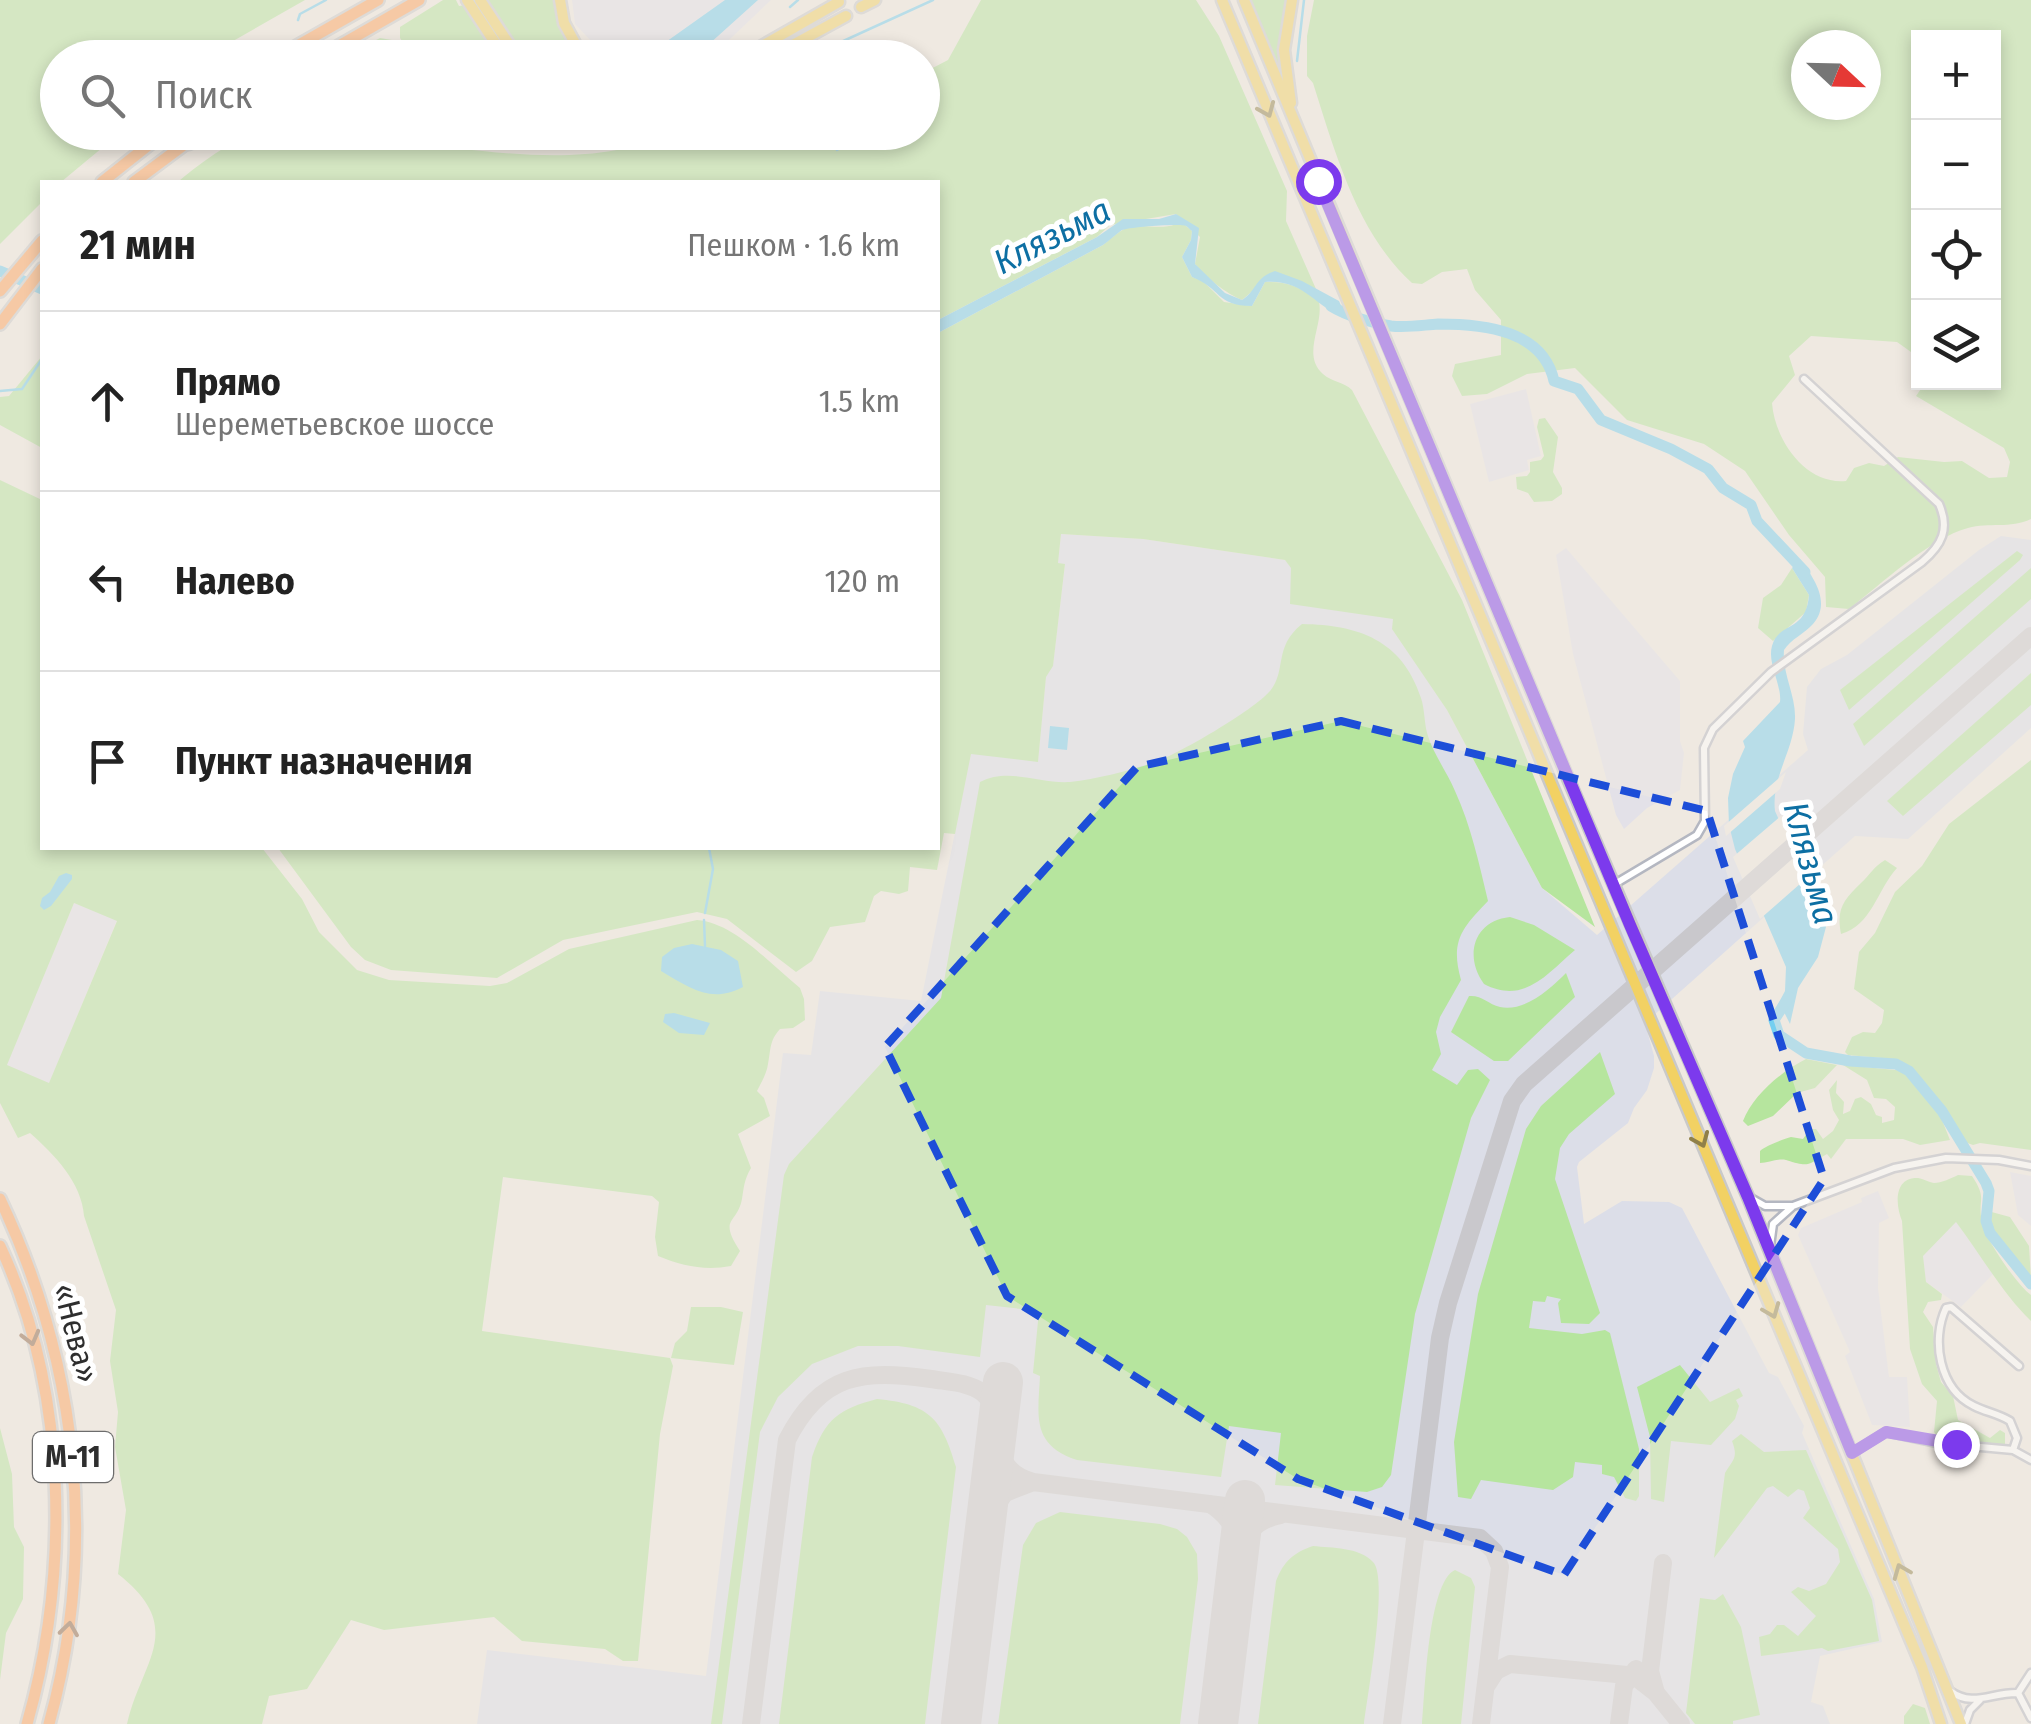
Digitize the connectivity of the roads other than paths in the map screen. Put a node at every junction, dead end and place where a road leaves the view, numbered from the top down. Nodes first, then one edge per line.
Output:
1 (378, 0) edge
2 (419, 0) edge
3 (560, 0) edge
4 (875, 0) edge
5 (1218, 0) edge
6 (1244, 0) edge
7 (1292, 0) edge
8 (472, 1) edge
9 (839, 2) edge
10 (861, 7) dead end
11 (846, 16) dead end
12 (308, 40) edge
13 (349, 40) edge
14 (495, 40) edge
15 (503, 40) edge
16 (574, 40) edge
17 (772, 40) edge
18 (802, 40) edge
19 (1294, 124) junction
20 (142, 150) edge
21 (174, 150) edge
22 (105, 180) edge
23 (136, 180) edge
24 (40, 243) edge
25 (40, 273) edge
26 (0, 291) edge
27 (0, 324) edge
28 (1804, 378) dead end
29 (1570, 783) junction
30 (1554, 791) junction
31 (1613, 884) junction
32 (2031, 1166) edge
33 (1748, 1197) junction
34 (0, 1199) edge
35 (1792, 1206) junction
36 (0, 1246) edge
37 (1770, 1250) junction
38 (2019, 1366) dead end
39 (2013, 1450) junction
40 (1852, 1453) junction
41 (2031, 1460) edge
42 (1938, 1662) junction
43 (1922, 1667) junction
44 (2031, 1673) edge
45 (1950, 1691) junction
46 (2018, 1693) junction
47 (1981, 1699) junction
48 (2031, 1718) edge
49 (27, 1724) edge
50 (49, 1724) edge
51 (1941, 1724) edge
52 (1963, 1724) edge

1 - 12 highway
2 - 13 highway
3 - 16 main road
4 - 10 main road
5 -> 30 main road
6 - 19 main road
7 - 19 main road
8 - 14 main road
8 - 15 main road
9 - 17 main road
11 - 18 main road
19 - 29 main road
20 - 22 highway
21 - 23 highway
24 - 26 highway
25 - 27 highway
28 - 31 street
29 - 30 street
29 - 31 main road
30 -> 43 main road
31 - 33 main road
32 - 35 street
33 - 35 street
33 - 37 main road
50 -> 34 highway, «Нева» / М-11
35 - 37 street
36 -> 49 highway, «Нева» / М-11
37 - 40 main road
38 - 39 street
39 - 40 street
39 - 41 street
42 -> 40 main road
42 - 43 street
42 - 45 main road
43 - 51 main road
44 - 46 street
45 - 47 street
45 - 52 main road
46 - 47 street
46 - 48 street
47 - 52 street

